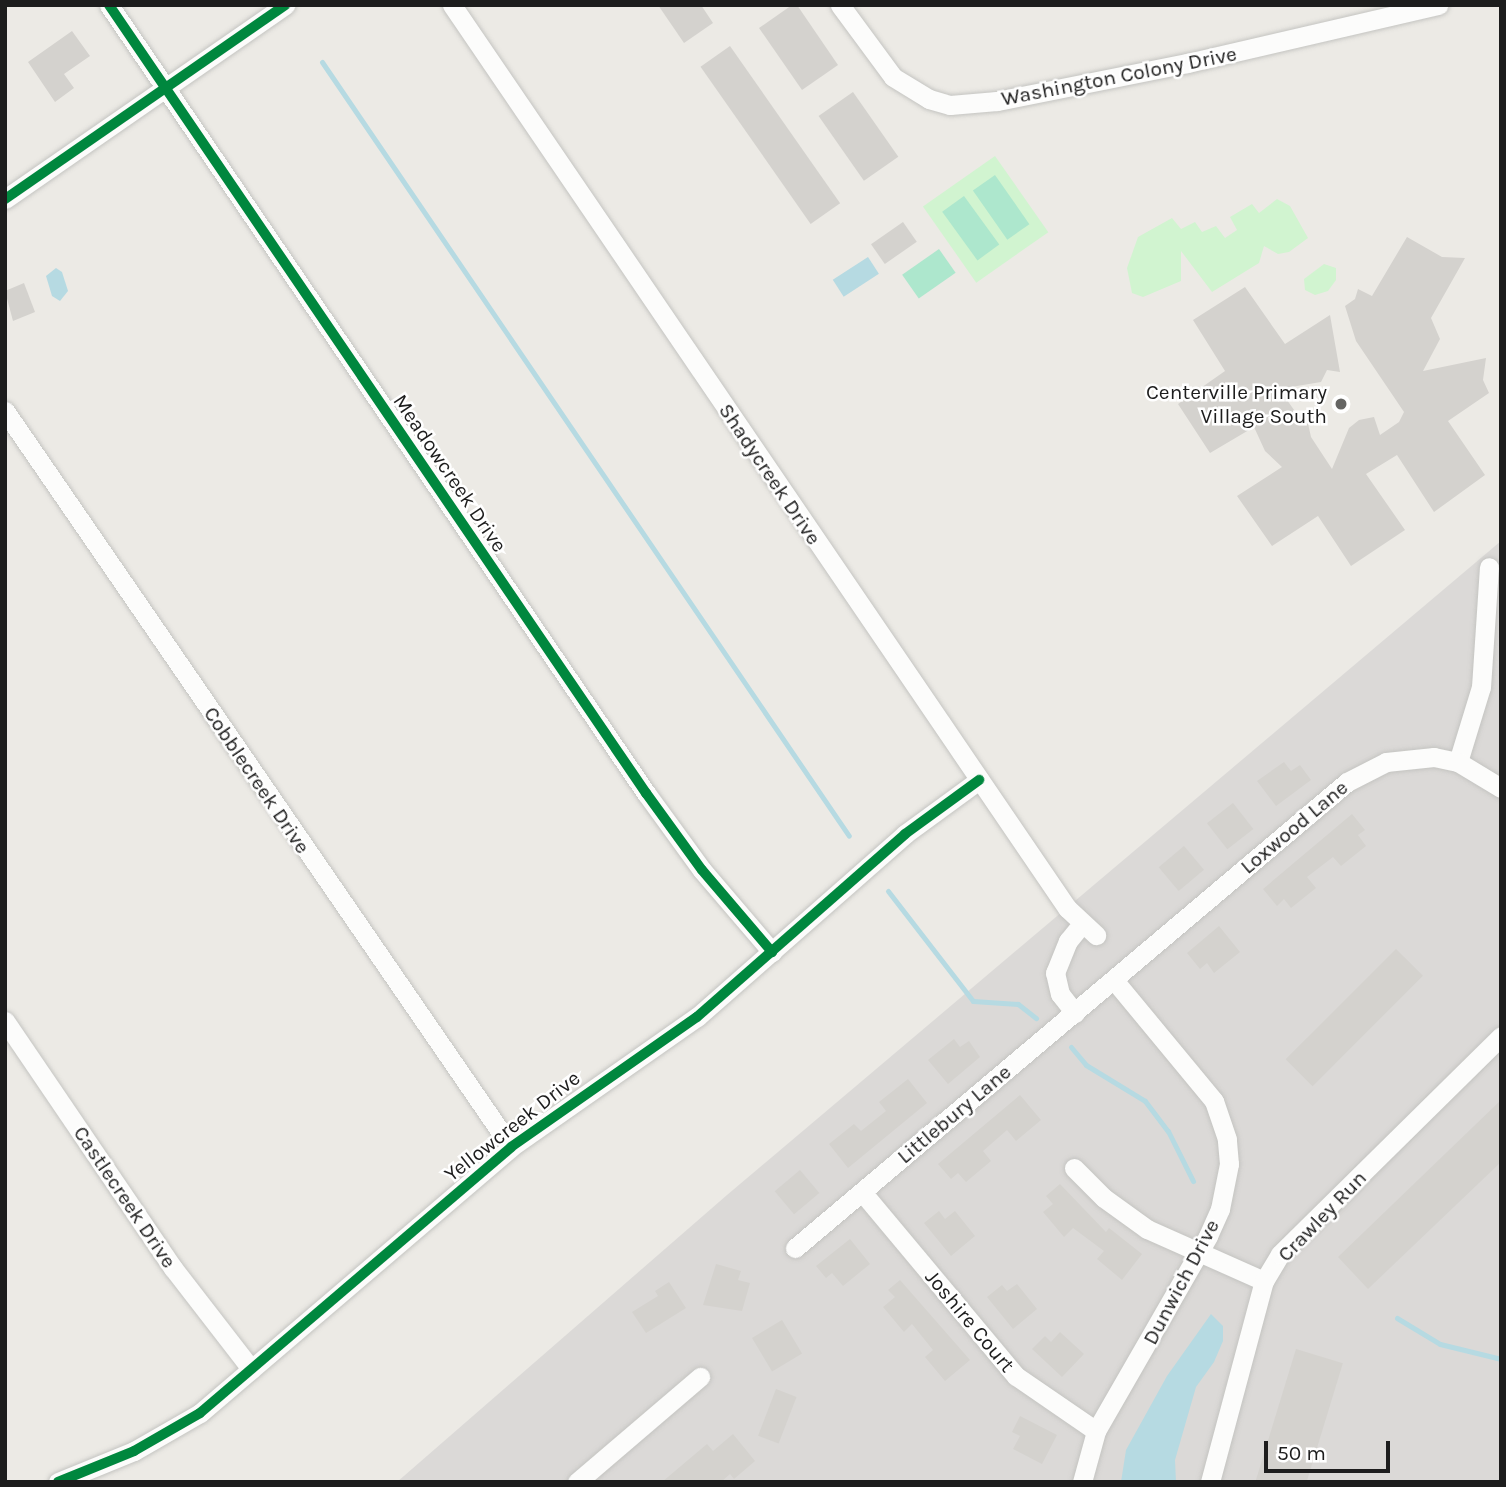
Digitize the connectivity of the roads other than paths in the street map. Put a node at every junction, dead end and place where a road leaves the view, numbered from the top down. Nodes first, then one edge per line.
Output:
1 (109, 5) edge
2 (285, 5) edge
3 (452, 5) edge
4 (840, 5) edge
5 (1438, 5) edge
6 (165, 88) junction
7 (5, 199) edge
8 (5, 411) edge
9 (1489, 567) dead end
10 (1458, 762) junction
11 (979, 780) junction
12 (1501, 788) edge
13 (772, 952) junction
14 (1114, 980) junction
15 (1075, 1013) junction
16 (5, 1021) edge
17 (1501, 1036) edge
18 (511, 1146) junction
19 (1074, 1168) dead end
20 (862, 1192) junction
21 (795, 1248) dead end
22 (1199, 1251) junction
23 (1264, 1281) junction
24 (251, 1369) junction
25 (700, 1377) dead end
26 (1096, 1431) junction
27 (58, 1482) edge
28 (577, 1482) edge
29 (1082, 1482) edge
30 (1210, 1482) edge

1 - 6 street, Meadowcreek Drive
2 - 6 street
3 - 11 street, Shadycreek Drive
4 - 5 street, Washington Colony Drive
6 - 7 street
6 - 13 street, Meadowcreek Drive
8 - 18 street, Cobblecreek Drive
9 - 10 street
10 - 12 street, Loxwood Lane
10 - 14 street, Loxwood Lane
11 - 13 street, Yellowcreek Drive
11 - 15 street, Shadycreek Drive
13 - 18 street, Yellowcreek Drive
14 - 15 street, Littlebury Lane
14 - 22 street, Dunwich Drive
15 - 20 street, Littlebury Lane
16 - 24 street, Castlecreek Drive
17 - 23 street, Crawley Run
18 - 24 street, Yellowcreek Drive
19 - 22 street
20 - 21 street, Littlebury Lane
20 - 26 street, Joshire Court
22 - 23 street
22 - 26 street, Dunwich Drive
23 - 30 street, Crawley Run
24 - 27 street, Yellowcreek Drive
25 - 28 street
26 - 29 street, Dunwich Drive

